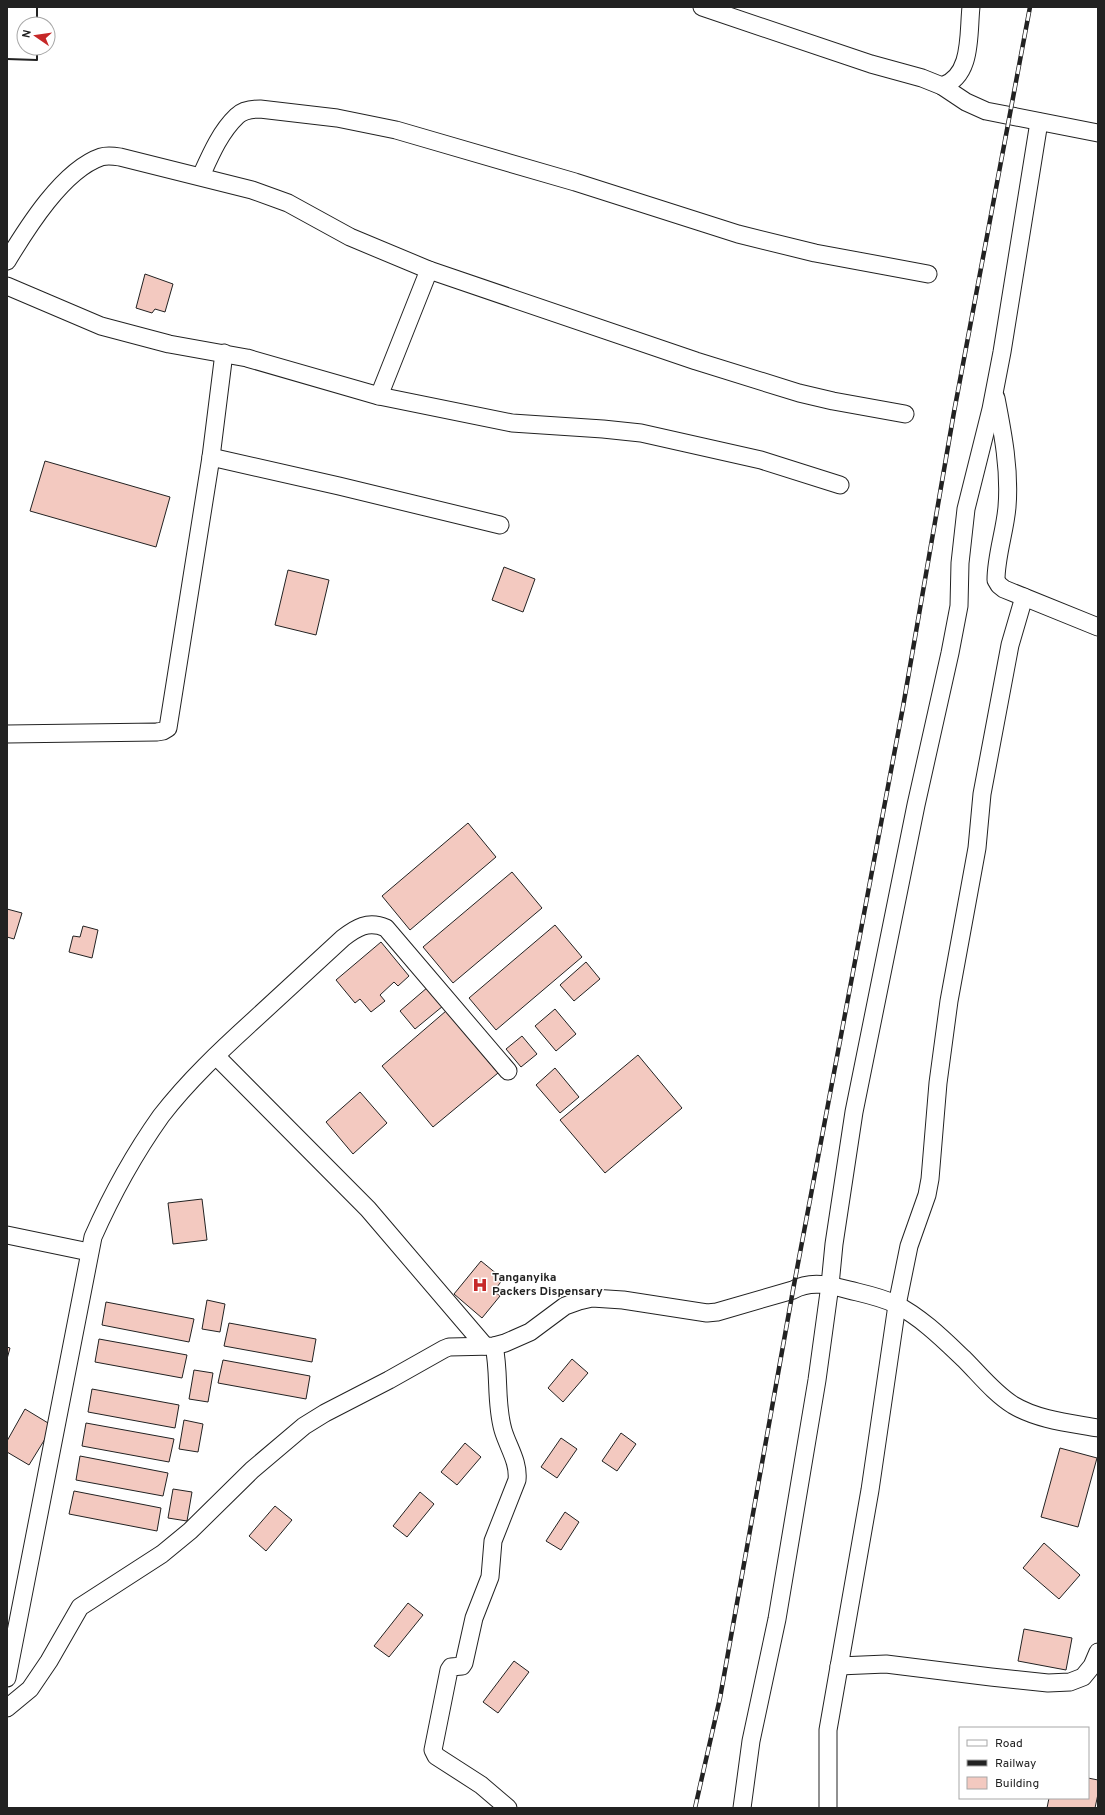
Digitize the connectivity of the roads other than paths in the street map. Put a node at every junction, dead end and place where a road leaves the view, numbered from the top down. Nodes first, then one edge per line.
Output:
1 (702, 7) edge
2 (971, 7) edge
3 (942, 86) junction
4 (1039, 122) junction
5 (1098, 133) edge
6 (200, 176) junction
7 (7, 261) edge
8 (429, 270) junction
9 (928, 274) dead end
10 (7, 286) edge
11 (224, 353) junction
12 (995, 390) junction
13 (379, 396) junction
14 (905, 414) dead end
15 (211, 457) junction
16 (840, 485) dead end
17 (500, 526) dead end
18 (1024, 597) junction
19 (1098, 627) edge
20 (7, 734) edge
21 (216, 1056) junction
22 (508, 1072) dead end
23 (7, 1235) edge
24 (89, 1252) junction
25 (830, 1285) junction
26 (897, 1305) junction
27 (489, 1346) junction
28 (1098, 1428) edge
29 (1098, 1652) edge
30 (839, 1666) junction
31 (7, 1678) edge
32 (7, 1708) edge
33 (508, 1808) edge
34 (742, 1808) edge
35 (828, 1808) edge

1 - 3 street
2 - 3 street
3 - 4 street
4 - 5 street
4 - 12 street
6 - 7 street
6 - 8 street
6 - 9 street
8 - 13 street
8 - 14 street
10 - 11 street
11 - 13 street
11 - 15 street
12 - 18 street
12 - 25 street
13 - 16 street
15 - 17 street
15 - 20 street
18 - 19 street
18 - 26 street
21 - 22 street
21 - 24 street
21 - 27 street
23 - 24 street
24 - 31 street
25 - 26 street
25 - 27 street
25 - 34 street
26 - 28 street
26 - 30 street
27 - 32 street
27 - 33 street
29 - 30 street
30 - 35 street

